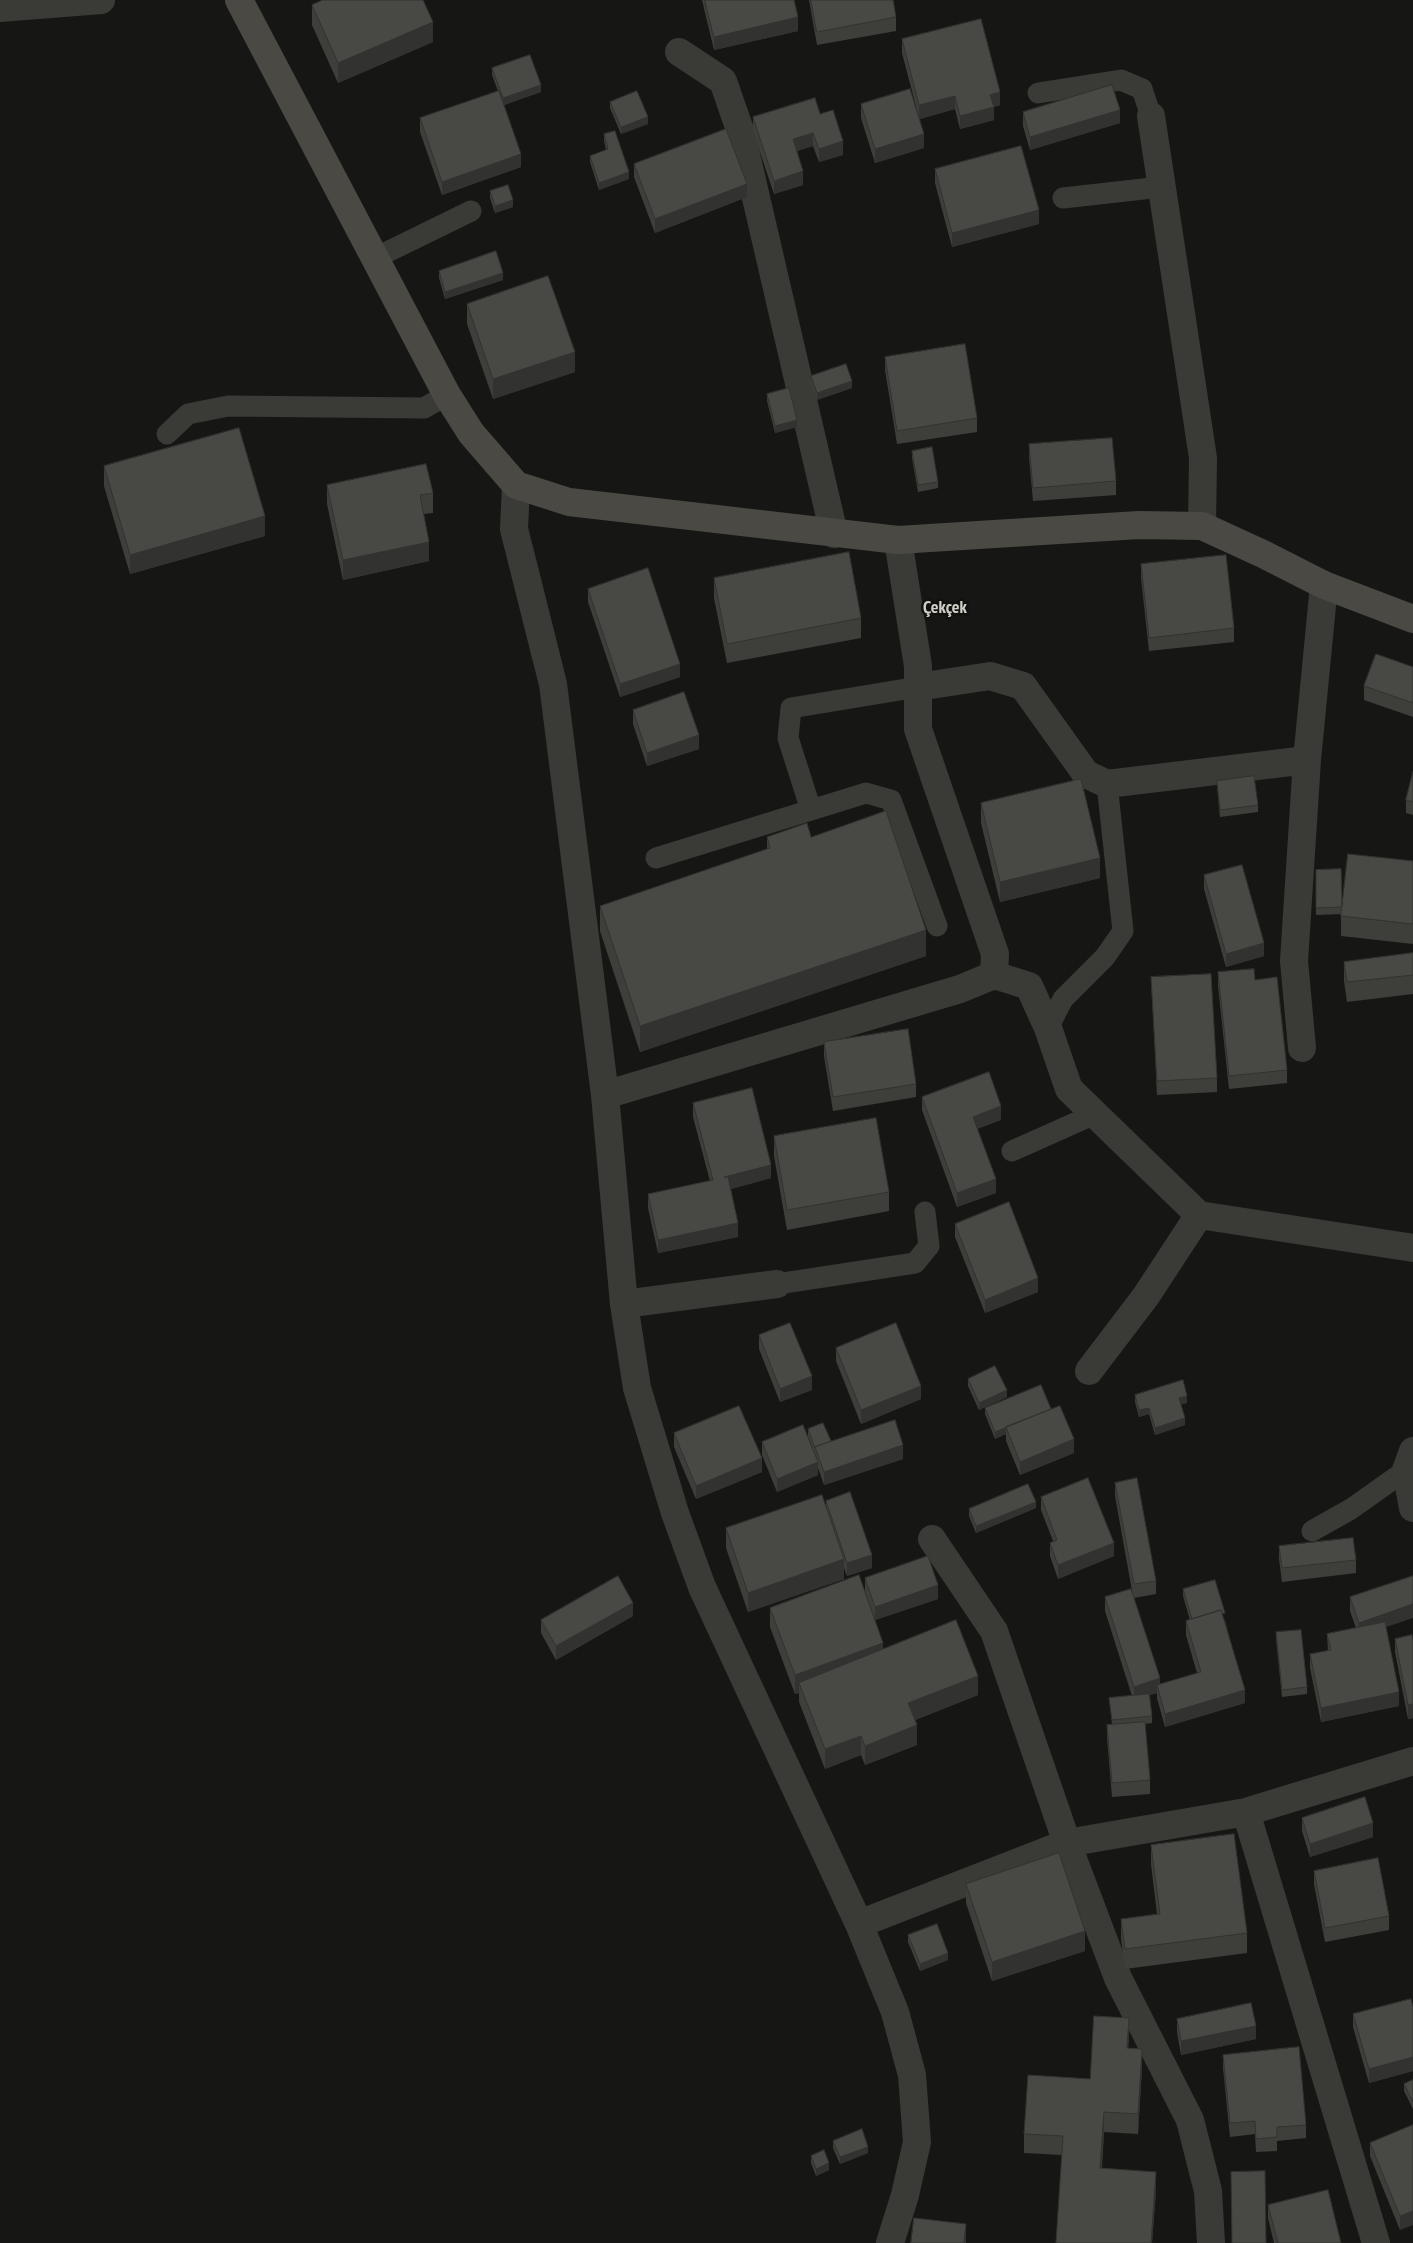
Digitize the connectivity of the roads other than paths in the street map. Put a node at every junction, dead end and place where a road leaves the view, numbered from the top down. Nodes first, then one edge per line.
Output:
1 (101, 0) edge
2 (239, 0) edge
3 (0, 8) edge
4 (679, 52) dead end
5 (1038, 93) dead end
6 (1151, 116) joint
7 (1161, 187) junction
8 (1064, 198) dead end
9 (471, 210) dead end
10 (375, 258) junction
11 (447, 394) junction
12 (167, 434) dead end
13 (516, 485) junction
14 (1202, 526) junction
15 (834, 534) junction
16 (898, 540) junction
17 (1324, 586) junction
18 (1413, 619) edge
19 (918, 687) junction
20 (1307, 760) junction
21 (1107, 784) junction
22 (810, 810) junction
23 (656, 858) dead end
24 (937, 926) dead end
25 (994, 975) junction
26 (1048, 1028) junction
27 (1302, 1048) dead end
28 (604, 1095) junction
29 (1095, 1114) junction
30 (1012, 1151) dead end
31 (925, 1212) dead end
32 (1199, 1215) junction
33 (1413, 1248) edge
34 (778, 1284) joint
35 (624, 1304) junction
36 (1089, 1371) dead end
37 (1410, 1460) edge
38 (1413, 1508) edge
39 (1312, 1531) dead end
40 (932, 1539) dead end
41 (1413, 1761) edge
42 (1246, 1812) junction
43 (1067, 1843) junction
44 (859, 1924) junction
45 (890, 2243) edge
46 (1211, 2243) edge
47 (1376, 2243) edge

1 - 3 street
2 - 10 street
4 - 15 street
5 - 6 lane
6 - 7 street
7 - 8 lane
7 - 14 street
9 - 10 lane
10 - 11 street
11 - 12 lane
11 - 13 street
13 - 15 street
13 - 28 street
14 - 16 street
14 - 17 street
15 - 16 street
16 - 19 street
17 - 18 street
17 - 20 street
19 - 21 street
19 - 22 lane
19 - 25 street
20 - 21 street
20 - 27 street
21 - 26 lane
22 - 23 lane
22 - 24 lane
25 - 26 street
25 - 28 street
26 - 29 street
28 - 35 street
29 - 30 lane
29 - 32 street
31 - 34 lane
32 - 33 street
32 - 36 street
34 - 35 street
35 - 44 street
37 - 38 street
37 - 39 lane
40 - 43 street
41 - 42 street
42 - 43 street
42 - 47 street
43 - 44 street
43 - 46 street
44 - 45 street

